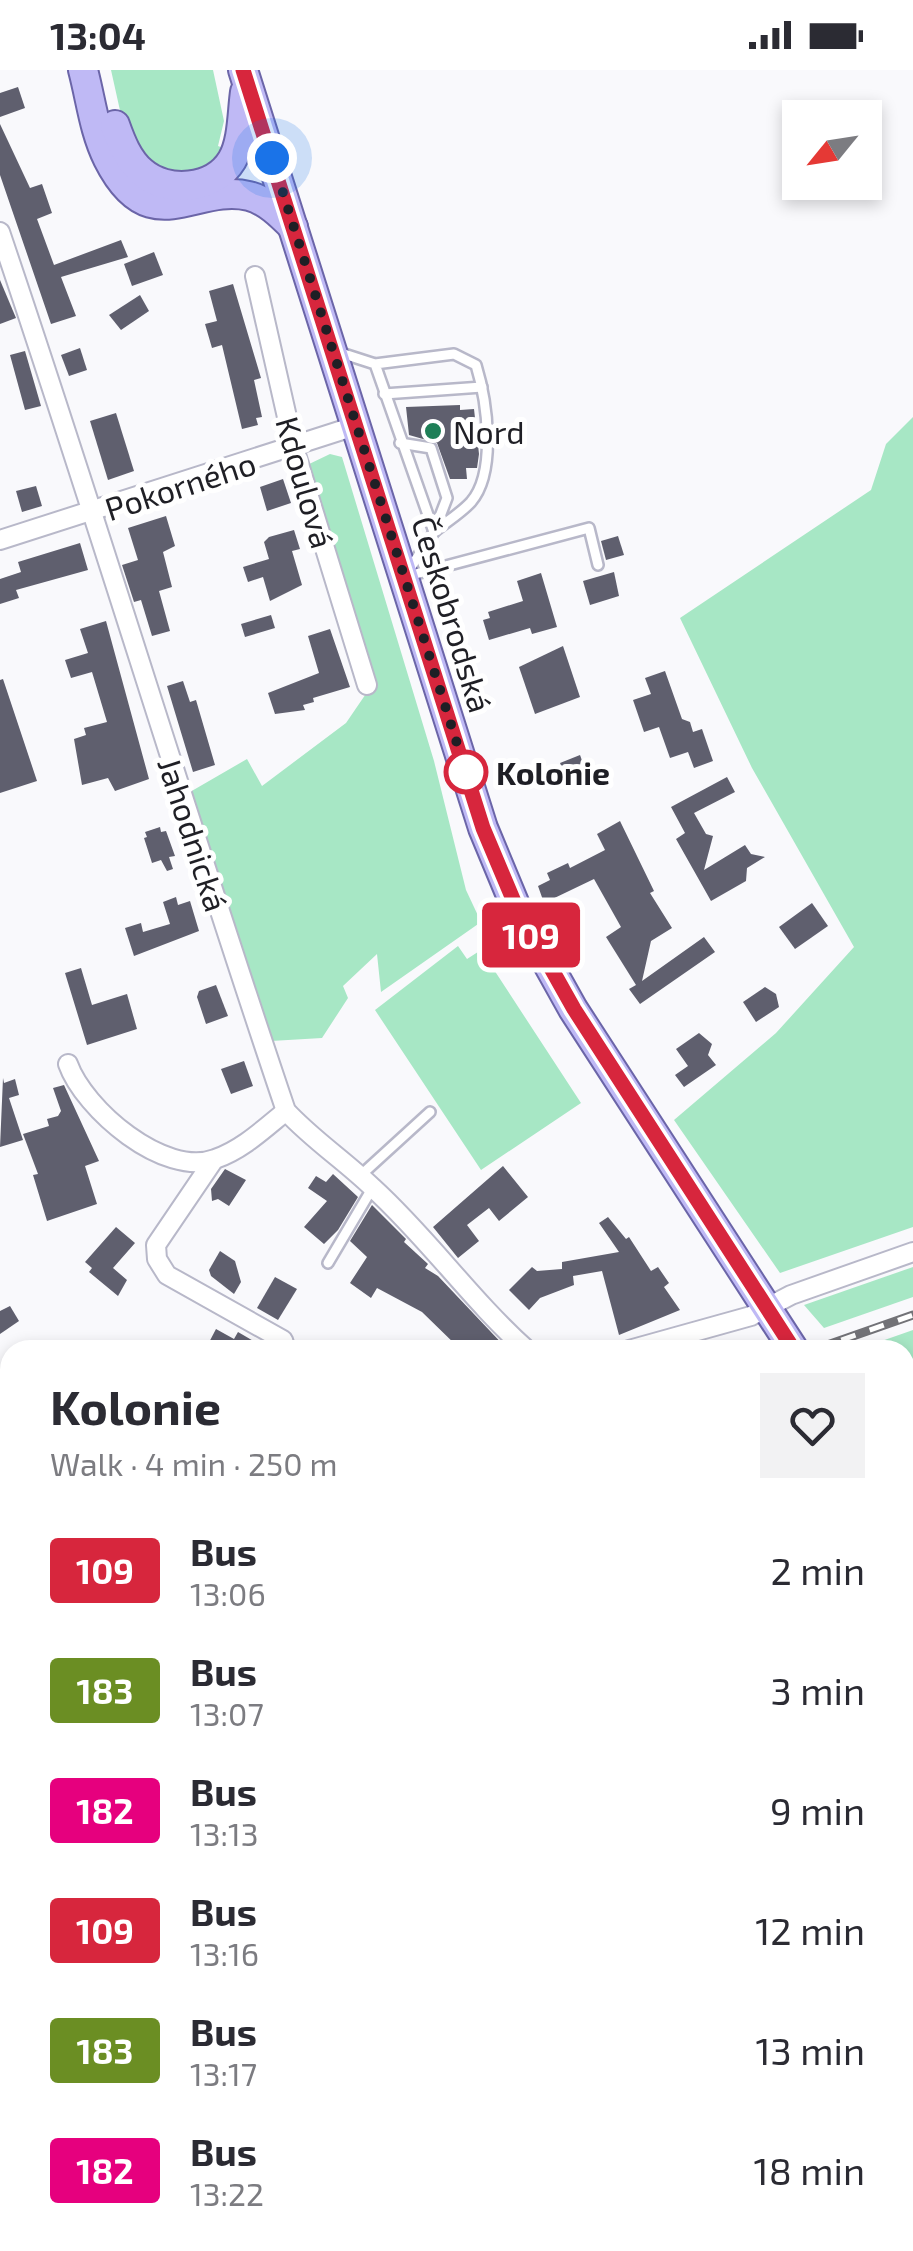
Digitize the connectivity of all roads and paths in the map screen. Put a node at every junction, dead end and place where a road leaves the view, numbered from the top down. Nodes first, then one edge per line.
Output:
1 (83, 70) edge
2 (103, 70) edge
3 (245, 76) edge
4 (272, 158) junction
5 (216, 198) junction
6 (295, 229) junction
7 (0, 232) edge
8 (255, 276) dead end
9 (334, 351) junction
10 (375, 364) junction
11 (482, 387) junction
12 (384, 394) junction
13 (358, 425) junction
14 (400, 443) junction
15 (294, 448) junction
16 (94, 512) junction
17 (434, 532) junction
18 (0, 540) edge
19 (598, 565) dead end
20 (405, 577) junction
21 (367, 685) dead end
22 (68, 1064) dead end
23 (286, 1111) junction
24 (430, 1112) dead end
25 (212, 1161) junction
26 (366, 1182) junction
27 (913, 1252) edge
28 (328, 1263) dead end
29 (769, 1312) junction
30 (283, 1340) edge
31 (516, 1340) edge
32 (666, 1340) edge
33 (787, 1340) edge

1 - 5 main road
2 - 3 main road
3 - 4 main road, Českobrodská
4 - 5 main road
4 - 6 main road, Českobrodská
5 - 6 main road
6 - 9 main road, Českobrodská
7 - 16 street, Jahodnická
8 - 15 street, Kdoulová
9 - 10 lane
9 - 13 main road, Českobrodská
10 - 11 lane
10 - 12 lane
11 - 12 lane
11 - 17 lane
12 - 14 lane
13 - 15 street, Pokorného
13 - 20 main road, Českobrodská
14 - 17 lane
14 - 17 lane
15 - 16 street, Pokorného
15 - 21 street, Kdoulová
16 - 18 street, Pokorného
16 - 23 street, Jahodnická
17 - 20 lane
19 - 20 lane
20 - 29 main road, Českobrodská
22 - 25 street
23 - 25 street
23 - 26 street, Jahodnická
24 - 26 lane
25 - 30 street
26 - 28 lane
26 - 31 street, Jahodnická
27 - 29 street
29 - 32 street
29 - 33 main road, Českobrodská

